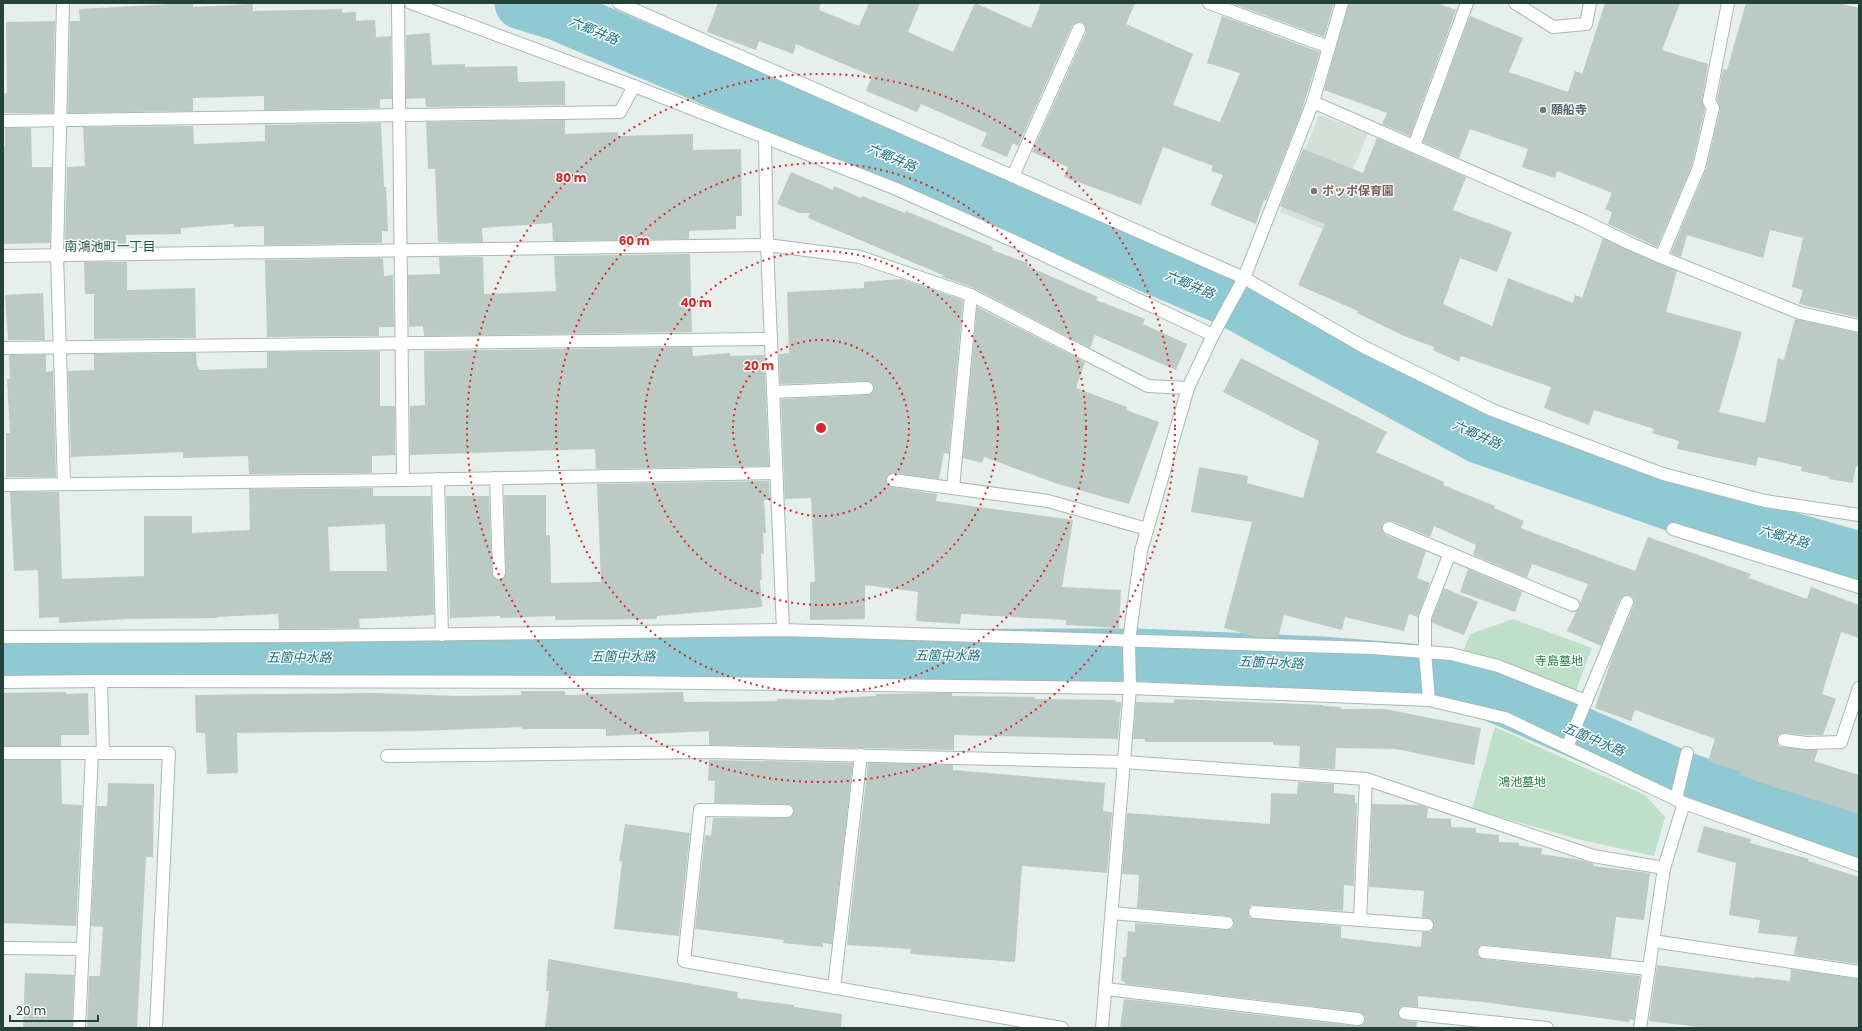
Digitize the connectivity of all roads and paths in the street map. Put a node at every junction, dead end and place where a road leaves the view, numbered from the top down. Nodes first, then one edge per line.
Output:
1 (63, 3) edge
2 (398, 3) edge
3 (411, 3) edge
4 (619, 3) edge
5 (1209, 3) edge
6 (1342, 3) edge
7 (1467, 3) edge
8 (1515, 3) edge
9 (1590, 3) edge
10 (1728, 3) edge
11 (1079, 29) dead end
12 (1329, 47) junction
13 (634, 86) junction
14 (1313, 102) junction
15 (399, 116) junction
16 (61, 120) junction
17 (3, 121) edge
18 (765, 138) junction
19 (1414, 146) junction
20 (1013, 176) junction
21 (767, 245) junction
22 (401, 250) junction
23 (3, 256) edge
24 (57, 256) junction
25 (1661, 257) junction
26 (1244, 278) junction
27 (971, 295) junction
28 (1859, 326) edge
29 (1213, 335) junction
30 (771, 339) junction
31 (401, 343) junction
32 (3, 348) edge
33 (60, 348) junction
34 (867, 388) dead end
35 (1188, 388) junction
36 (773, 392) junction
37 (776, 473) junction
38 (496, 478) junction
39 (438, 479) junction
40 (403, 480) junction
41 (893, 480) dead end
42 (64, 484) junction
43 (3, 485) edge
44 (953, 488) junction
45 (1859, 515) edge
46 (1389, 528) dead end
47 (1147, 529) junction
48 (1673, 530) dead end
49 (1450, 553) junction
50 (499, 573) dead end
51 (1859, 587) edge
52 (1627, 602) dead end
53 (1573, 605) dead end
54 (783, 630) junction
55 (442, 635) junction
56 (3, 637) edge
57 (1129, 641) junction
58 (1424, 652) junction
59 (101, 681) junction
60 (3, 682) edge
61 (1130, 688) junction
62 (1859, 688) edge
63 (1429, 700) junction
64 (1586, 701) junction
65 (1784, 740) dead end
66 (1567, 747) junction
67 (3, 753) edge
68 (98, 753) junction
69 (1687, 753) dead end
70 (861, 755) junction
71 (387, 756) dead end
72 (1124, 762) junction
73 (1366, 779) junction
74 (1680, 801) junction
75 (788, 811) dead end
76 (1859, 865) edge
77 (1664, 868) junction
78 (1255, 912) dead end
79 (1112, 913) junction
80 (1360, 920) junction
81 (1227, 923) dead end
82 (1427, 925) dead end
83 (1653, 941) junction
84 (3, 948) edge
85 (83, 949) junction
86 (1484, 952) dead end
87 (1649, 969) junction
88 (1859, 972) edge
89 (834, 988) junction
90 (1106, 989) junction
91 (1405, 1013) dead end
92 (1358, 1019) dead end
93 (80, 1028) edge
94 (156, 1028) edge
95 (1062, 1028) edge
96 (1102, 1028) edge
97 (1547, 1028) edge
98 (1640, 1028) edge

1 - 16 street
2 - 15 street
3 - 13 street
4 - 20 street
5 - 12 street
6 - 12 street
7 - 19 street
8 - 9 street
10 - 25 street
11 - 20 street
12 - 14 street
13 - 15 street
13 - 18 street
14 - 19 street
14 - 26 street
15 - 16 street
15 - 22 street
16 - 17 street
16 - 24 street
18 - 21 street
18 - 29 street
19 - 25 street
20 - 26 street
21 - 22 street
21 - 27 street
21 - 30 street
22 - 24 street
22 - 31 street
23 - 24 street
24 - 33 street
25 - 28 street
26 - 29 street
26 - 45 street
27 - 35 street
27 - 44 street
29 - 35 street
30 - 31 street
30 - 36 street
31 - 33 street
31 - 40 street
32 - 33 street
33 - 42 street
34 - 36 street
35 - 47 street
36 - 37 street
37 - 38 street
37 - 54 street
38 - 39 street
38 - 50 street
39 - 40 street
39 - 55 street
40 - 42 street
41 - 44 street
42 - 43 street
44 - 47 street
46 - 49 street
47 - 57 street
48 - 51 street
49 - 53 street
49 - 58 street
52 - 64 street
54 - 55 street
54 - 57 street
55 - 56 street
57 - 58 street
57 - 61 street
58 - 63 street
58 - 64 street
59 - 60 street
59 - 61 street
59 - 68 street
61 - 63 street
61 - 72 street
62 - 65 street
63 - 66 street
64 - 66 street
66 - 74 street
67 - 68 street
68 - 85 street
68 - 94 street
69 - 74 street
70 - 71 street
70 - 72 street
70 - 89 street
72 - 73 street
72 - 79 street
73 - 77 street
73 - 80 street
74 - 76 street
74 - 77 street
75 - 89 street
77 - 83 street
78 - 80 street
79 - 81 street
79 - 90 street
80 - 82 street
83 - 87 street
83 - 88 street
84 - 85 street
85 - 93 street
86 - 87 street
87 - 98 street
89 - 95 street
90 - 92 street
90 - 96 street
91 - 97 street

